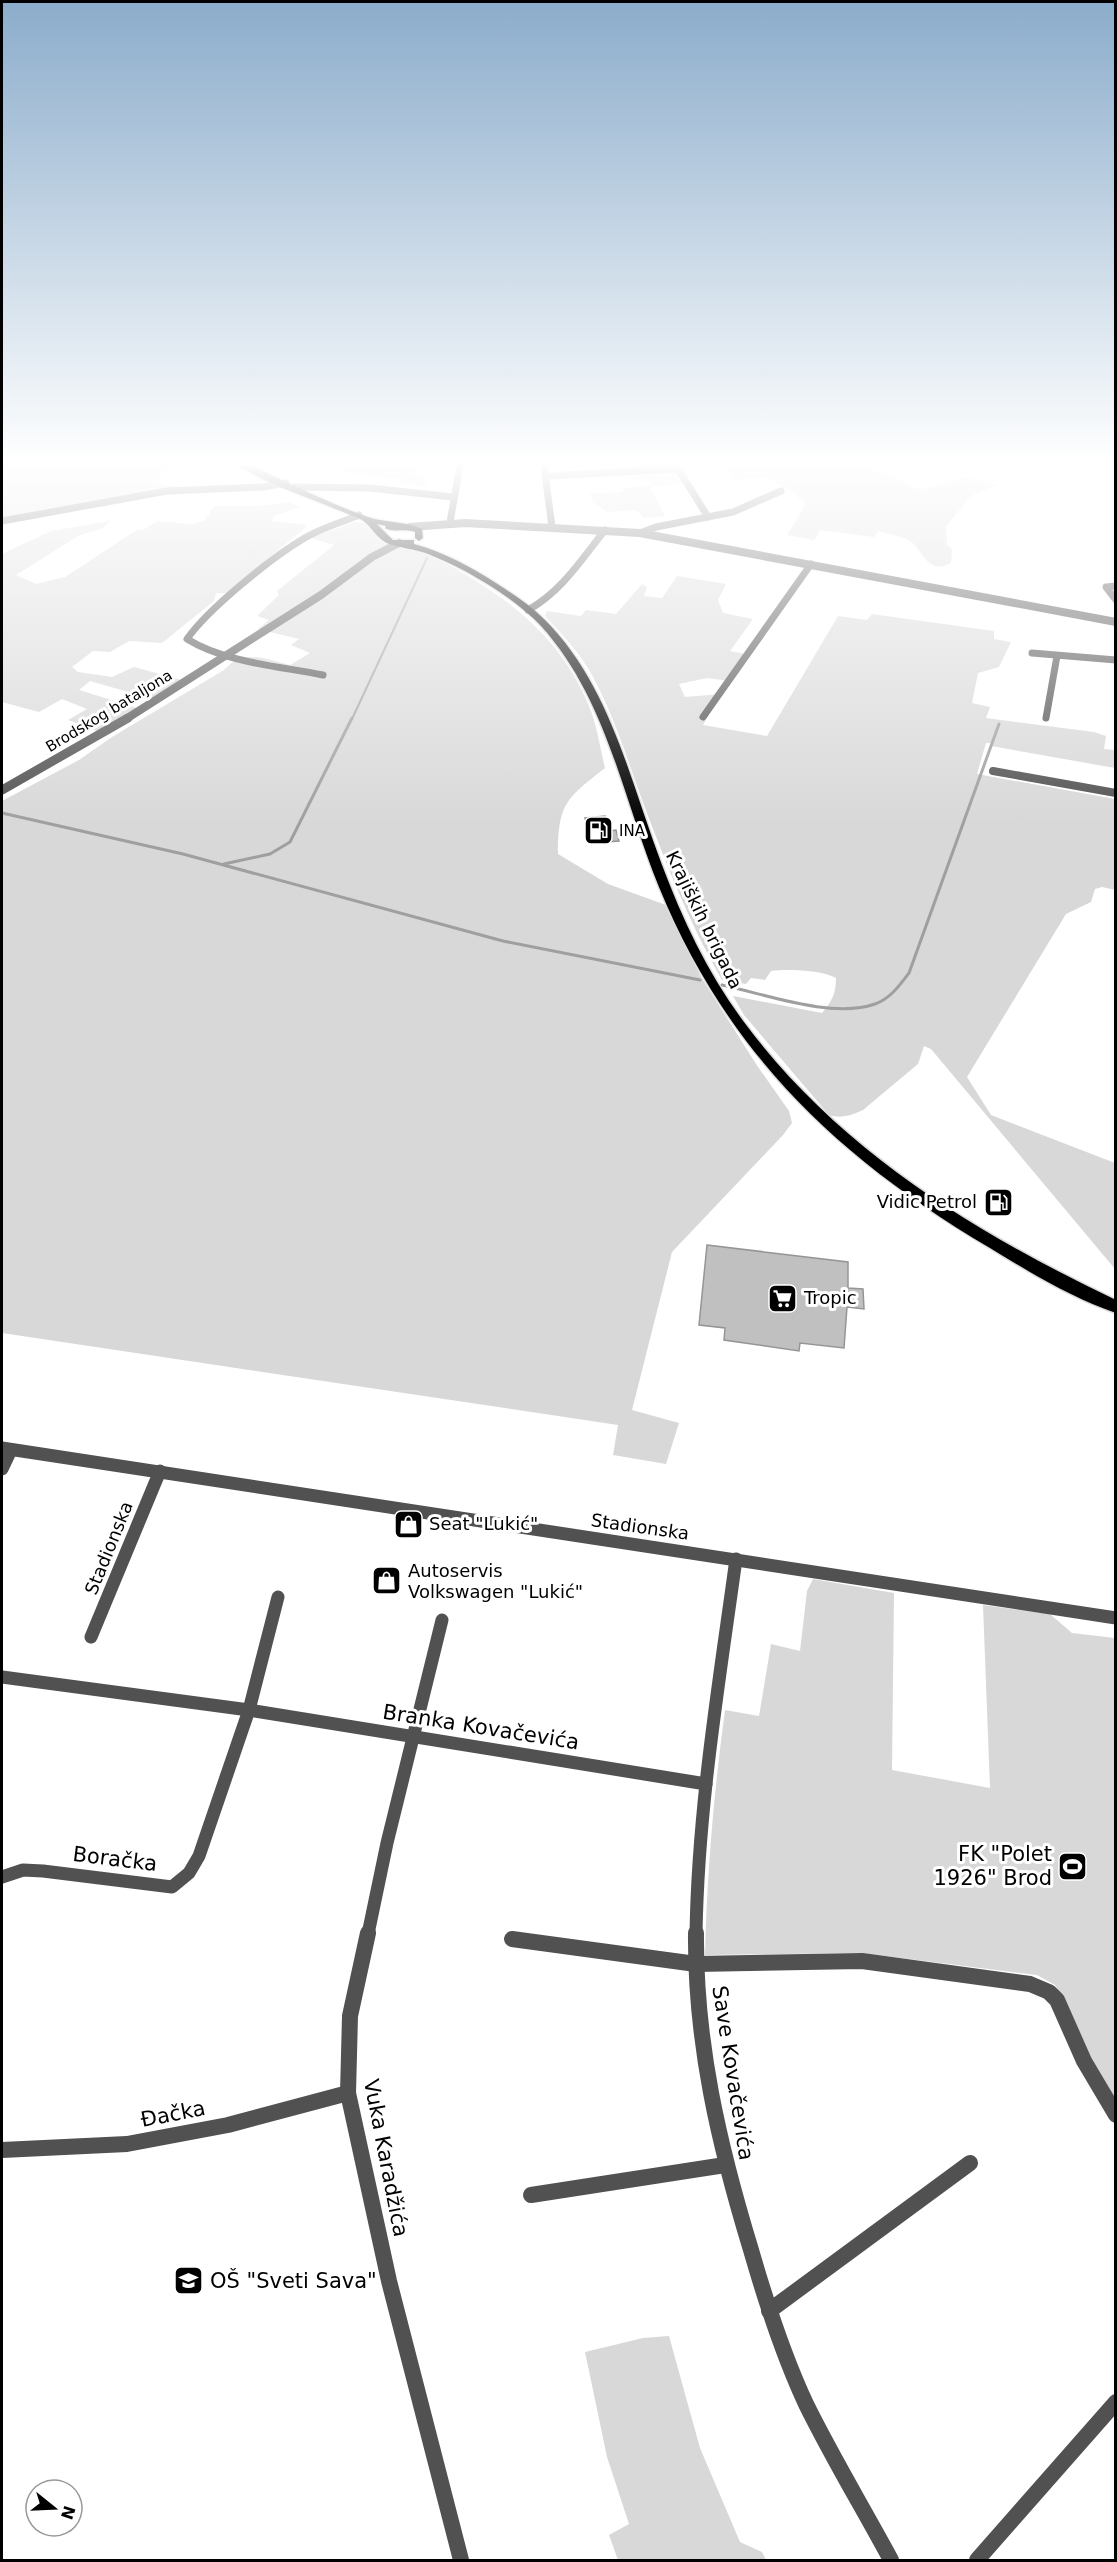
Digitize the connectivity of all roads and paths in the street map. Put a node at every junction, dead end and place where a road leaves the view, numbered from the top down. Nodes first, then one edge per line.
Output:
1 (244, 586) edge
2 (334, 586) edge
3 (493, 586) edge
4 (559, 586) edge
5 (796, 586) edge
6 (924, 586) edge
7 (1116, 586) edge
8 (1116, 600) edge
9 (528, 609) junction
10 (1116, 622) edge
11 (1032, 653) dead end
12 (229, 655) junction
13 (1057, 656) junction
14 (1116, 660) edge
15 (323, 675) dead end
16 (703, 717) dead end
17 (1046, 718) dead end
18 (993, 771) dead end
19 (2, 790) edge
20 (1116, 793) edge
21 (1116, 1307) edge
22 (6, 1449) edge
23 (2, 1469) edge
24 (160, 1471) junction
25 (736, 1559) junction
26 (278, 1597) dead end
27 (1116, 1618) edge
28 (442, 1620) dead end
29 (91, 1637) dead end
30 (2, 1677) edge
31 (249, 1710) junction
32 (414, 1736) junction
33 (706, 1784) junction
34 (2, 1877) edge
35 (512, 1939) dead end
36 (696, 1964) junction
37 (348, 2093) junction
38 (1116, 2115) edge
39 (2, 2150) edge
40 (969, 2163) dead end
41 (725, 2165) junction
42 (531, 2194) dead end
43 (769, 2311) junction
44 (1116, 2402) edge
45 (461, 2560) edge
46 (891, 2560) edge
47 (977, 2560) edge

1 - 12 street
2 - 12 street, Brodskog bataljona
3 - 9 main road, Krajiških brigada
4 - 9 street
5 - 16 street
6 - 10 street
7 - 8 street
9 - 21 main road, Krajiških brigada
11 - 13 street
12 - 15 street
12 - 19 street, Brodskog bataljona
13 - 14 street
13 - 17 street
18 - 20 street
22 - 23 street
22 - 24 street, Stadionska
24 - 25 street, Stadionska
24 - 29 street, Stadionska
25 - 27 street, Stadionska
25 - 33 street, Save Kovačevića
26 - 31 street
28 - 32 street, Vuka Karadžića
30 - 31 street, Branka Kovačevića
31 - 32 street, Branka Kovačevića
31 - 34 street, Boračka
32 - 33 street, Branka Kovačevića
32 - 37 street, Vuka Karadžića
33 - 36 street, Save Kovačevića
35 - 36 street
36 - 38 street
36 - 41 street, Save Kovačevića
37 - 39 street, Đačka
37 - 45 street, Vuka Karadžića
40 - 43 street
41 - 42 street
41 - 43 street, Save Kovačevića
43 - 46 street, Save Kovačevića
44 - 47 street

